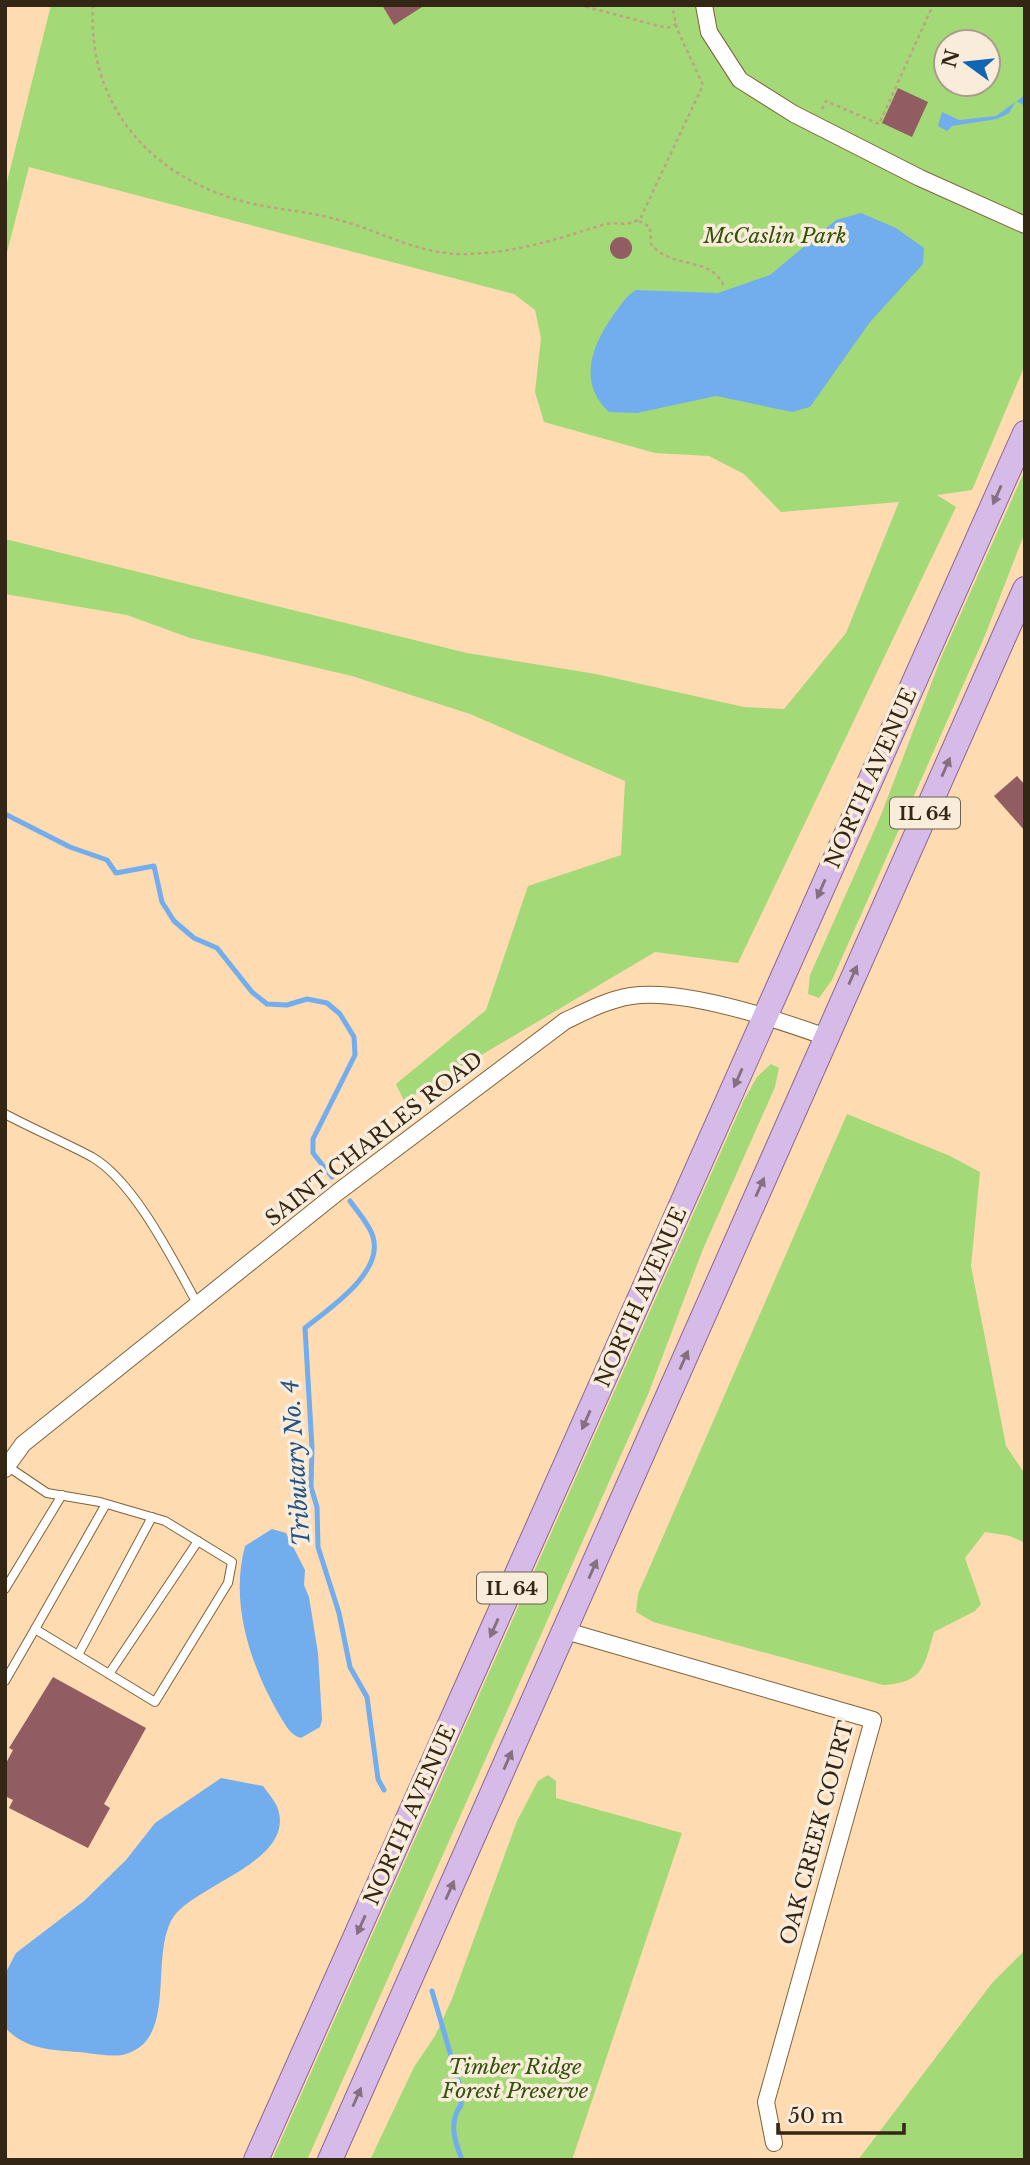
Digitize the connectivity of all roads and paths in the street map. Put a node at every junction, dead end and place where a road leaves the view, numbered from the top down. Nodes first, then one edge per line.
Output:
1 (93, 5) edge
2 (579, 5) edge
3 (672, 5) edge
4 (704, 5) edge
5 (933, 5) edge
6 (676, 24) junction
7 (815, 125) junction
8 (638, 220) junction
9 (1025, 225) edge
10 (724, 286) dead end
11 (1025, 433) edge
12 (1025, 589) edge
13 (765, 1015) junction
14 (826, 1037) junction
15 (5, 1114) edge
16 (198, 1305) junction
17 (6, 1467) edge
18 (62, 1495) junction
19 (106, 1504) junction
20 (152, 1517) junction
21 (198, 1541) junction
22 (5, 1589) edge
23 (35, 1629) junction
24 (566, 1631) junction
25 (78, 1655) junction
26 (109, 1674) junction
27 (5, 1681) edge
28 (774, 2143) dead end
29 (256, 2160) edge
30 (330, 2160) edge

1 - 8 path
2 - 6 path
3 - 6 path
4 - 7 street
5 - 7 path
6 - 8 path
7 - 9 street
8 - 10 path
11 -> 13 main road, NORTH AVENUE / IL 64
14 -> 12 main road, IL 64
13 - 14 street, SAINT CHARLES ROAD
13 - 16 street, SAINT CHARLES ROAD
13 -> 29 main road, NORTH AVENUE / IL 64
24 -> 14 main road, IL 64
15 - 16 lane
16 - 17 street, SAINT CHARLES ROAD
17 - 18 lane
18 - 19 lane
18 - 22 lane
19 - 20 lane
19 - 23 lane
20 - 21 lane
20 - 25 lane
21 - 26 lane
21 - 26 lane
23 - 25 lane
23 - 27 lane
24 - 28 street, OAK CREEK COURT
30 -> 24 main road, IL 64
25 - 26 lane

